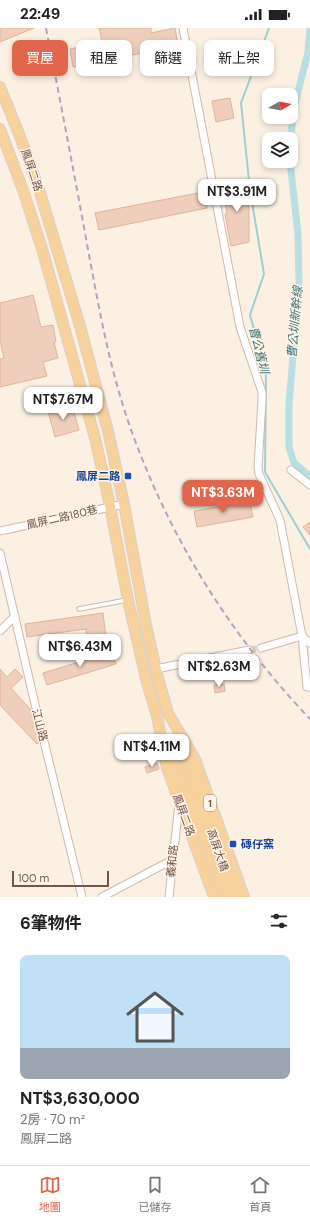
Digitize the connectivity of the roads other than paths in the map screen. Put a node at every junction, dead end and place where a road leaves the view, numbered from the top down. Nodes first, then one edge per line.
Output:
1 (183, 28) edge
2 (0, 87) edge
3 (0, 129) edge
4 (79, 321) junction
5 (64, 324) junction
6 (291, 470) dead end
7 (310, 485) edge
8 (124, 504) junction
9 (110, 506) junction
10 (0, 531) edge
11 (0, 553) edge
12 (128, 600) junction
13 (79, 609) dead end
14 (15, 616) junction
15 (0, 631) edge
16 (302, 636) junction
17 (310, 643) edge
18 (261, 648) tunnel mouth
19 (249, 650) tunnel mouth
20 (156, 669) junction
21 (307, 687) dead end
22 (168, 713) junction
23 (157, 716) junction
24 (179, 801) junction
25 (172, 860) junction
26 (82, 897) edge
27 (102, 897) edge
28 (169, 897) edge
29 (214, 897) edge
30 (225, 897) edge
31 (234, 897) edge
32 (244, 897) edge

1 - 16 street
2 - 4 main road, 鳳屏二路 / 1
3 - 5 main road, 鳳屏二路 / 1
4 - 5 main road
4 - 8 main road, 鳳屏二路 / 1
5 - 9 main road, 鳳屏二路 / 1
6 - 7 street
8 - 9 street, 鳳屏二路180巷
8 - 20 main road, 鳳屏二路 / 1
9 - 10 street, 鳳屏二路180巷
9 - 12 main road, 鳳屏二路 / 1
11 - 14 street, 江山路
12 - 13 lane
12 - 23 main road, 鳳屏二路 / 1
14 - 15 street
14 - 26 street, 江山路
16 - 17 street
16 - 18 street
16 - 21 street
19 - 20 street
20 - 22 main road, 鳳屏二路 / 1
22 - 31 main road, 高屏大橋 / 1
22 - 32 main road, 鳳屏二路 / 1
23 - 24 main road, 鳳屏二路 / 1
23 - 30 main road, 高屏大橋 / 1
24 - 25 street, 義和路
24 - 29 main road, 鳳屏二路 / 1
25 - 27 street
25 - 28 street, 義和路

